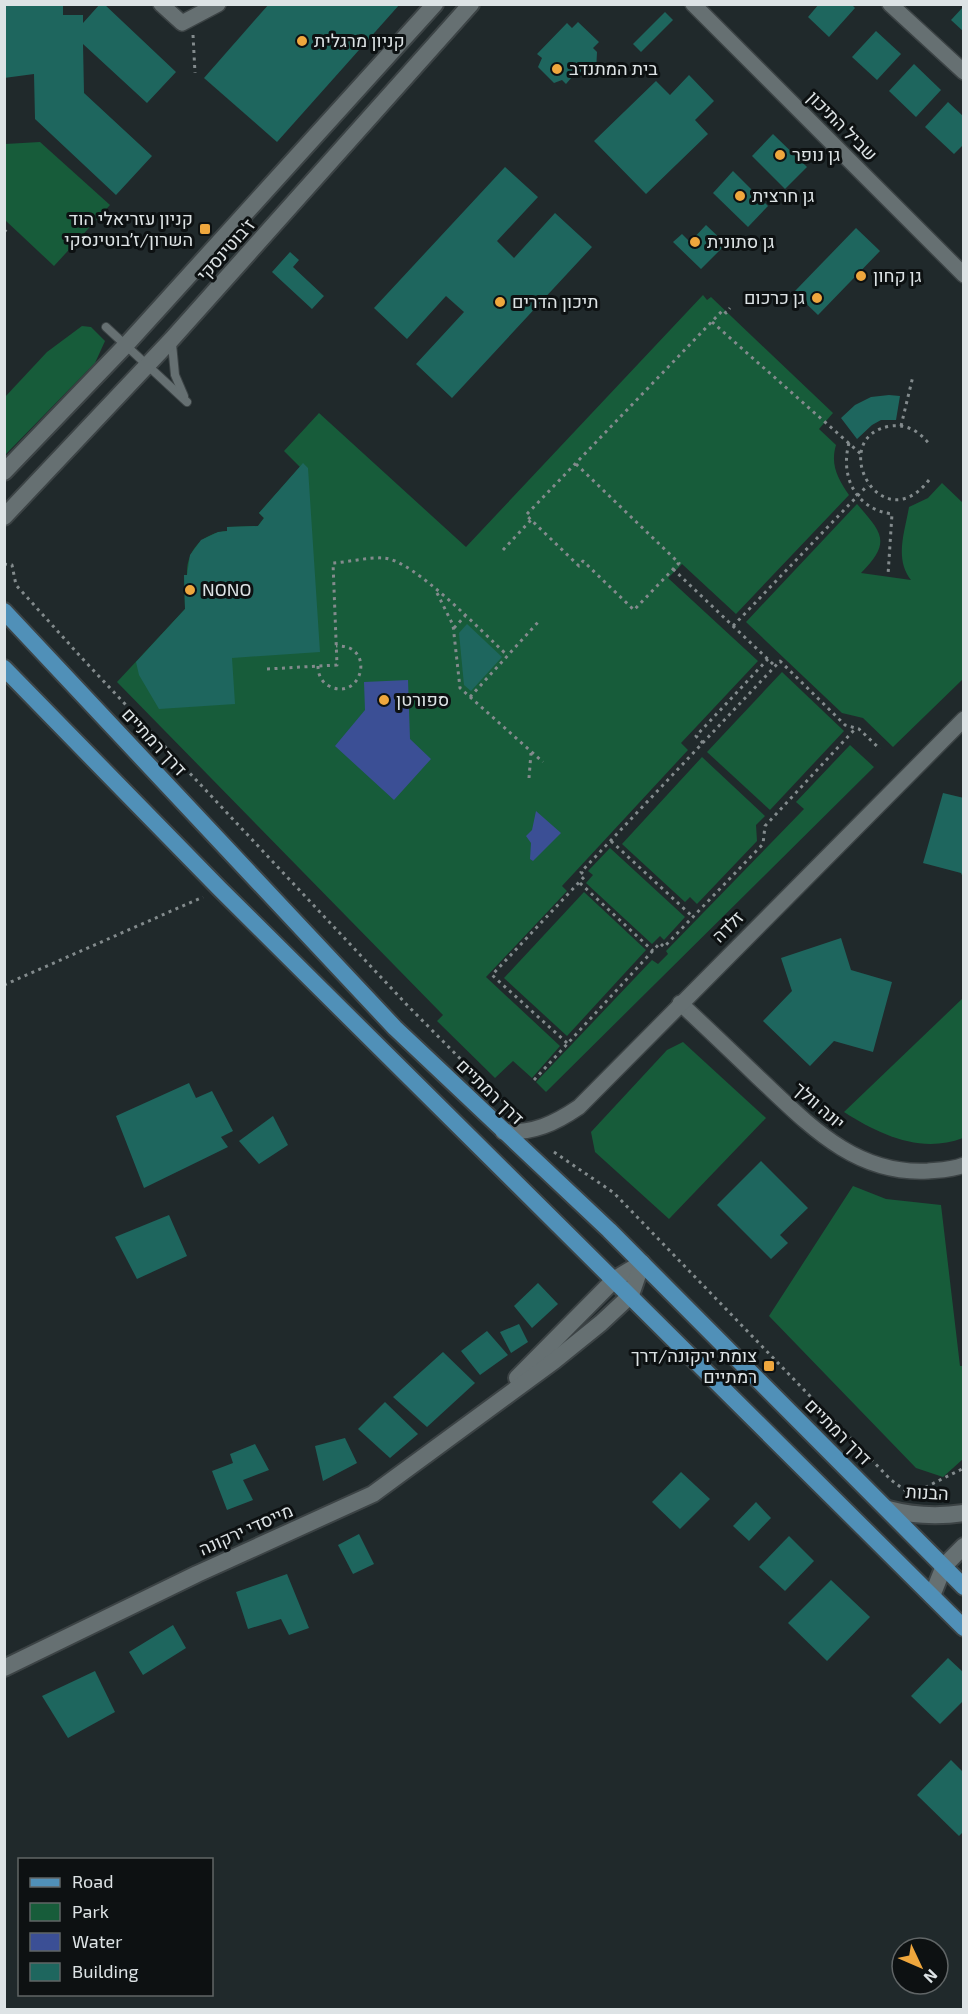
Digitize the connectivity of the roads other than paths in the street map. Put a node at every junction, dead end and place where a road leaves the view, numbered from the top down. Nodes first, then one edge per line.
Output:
1 (161, 4) edge
2 (435, 4) edge
3 (471, 4) edge
4 (693, 4) edge
5 (891, 4) edge
6 (217, 6) edge
7 (963, 72) edge
8 (963, 275) edge
9 (106, 327) dead end
10 (172, 339) junction
11 (126, 345) junction
12 (147, 366) junction
13 (4, 472) edge
14 (4, 517) edge
15 (4, 611) edge
16 (4, 668) edge
17 (963, 719) edge
18 (680, 1003) junction
19 (503, 1132) junction
20 (963, 1165) edge
21 (642, 1263) junction
22 (615, 1279) junction
23 (631, 1295) junction
24 (489, 1407) junction
25 (888, 1509) junction
26 (963, 1513) edge
27 (963, 1546) edge
28 (944, 1566) junction
29 (963, 1585) edge
30 (932, 1596) junction
31 (963, 1628) edge
32 (4, 1668) edge

1 - 6 street
2 - 11 street, ז'בוטינסקי
3 - 10 street, ז'בוטינסקי
4 - 8 street, שביל התיכון
5 - 7 street
9 - 11 lane
10 - 12 street, ז'בוטינסקי
10 - 12 lane
11 - 12 lane
11 - 13 street, ז'בוטינסקי
12 - 14 street, ז'בוטינסקי
15 - 19 main road, דרך רמתיים
16 - 22 main road
17 - 18 street, זלדה
18 - 19 street, זלדה
18 - 20 street, יונה וולך
19 - 21 main road, דרך רמתיים
21 - 22 street, מייסדי ירקונה
21 - 23 street
21 - 25 main road, דרך רמתיים
22 - 23 main road
22 - 24 street, מייסדי ירקונה
23 - 24 street, מייסדי ירקונה
23 - 30 main road
24 - 32 street, מייסדי ירקונה
25 - 26 street, הבנות
25 - 28 main road, דרך רמתיים
27 - 28 street
28 - 29 main road, דרך רמתיים
28 - 30 street
29 - 30 street
30 - 31 main road

